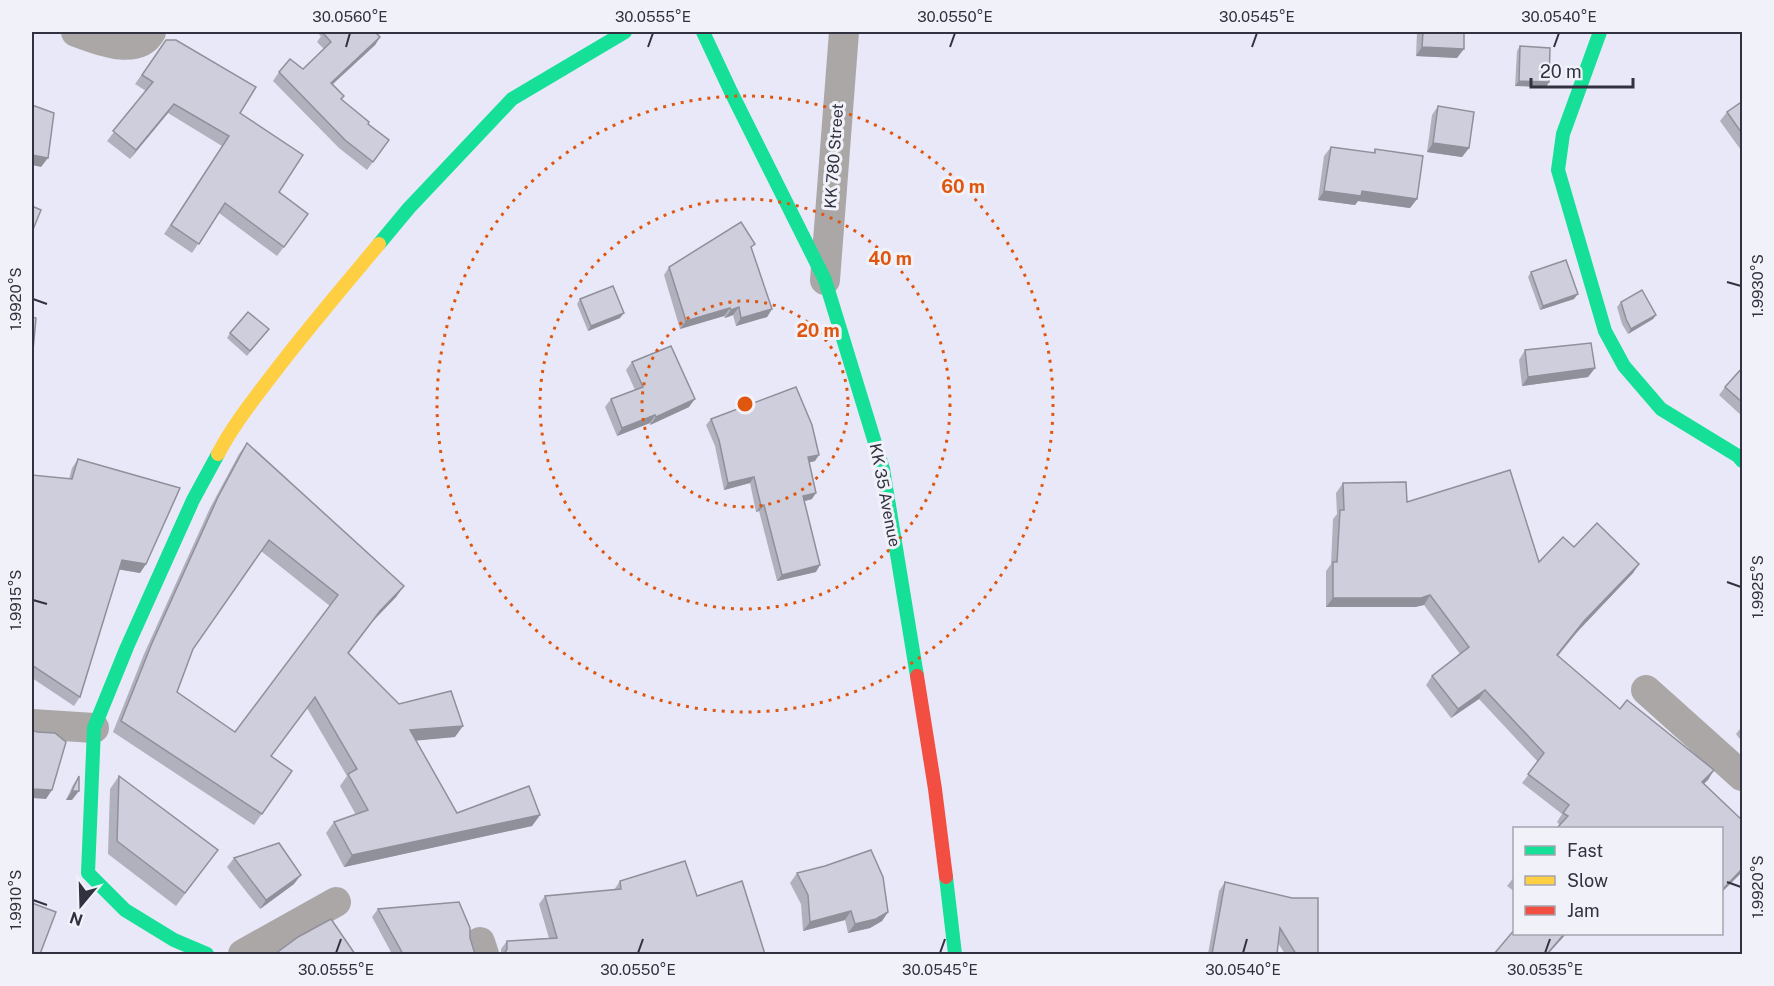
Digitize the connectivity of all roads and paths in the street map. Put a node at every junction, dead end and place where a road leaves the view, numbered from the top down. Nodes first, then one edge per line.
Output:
1 (76, 32) edge
2 (151, 32) edge
3 (625, 32) edge
4 (704, 32) edge
5 (844, 32) edge
6 (1600, 32) edge
7 (825, 280) junction
8 (1743, 461) edge
9 (1646, 690) dead end
10 (32, 724) edge
11 (94, 728) junction
12 (1743, 776) edge
13 (336, 902) dead end
14 (207, 954) edge
15 (243, 954) edge
16 (954, 954) edge

1 - 2 street
3 - 11 street
4 - 7 street, KK 35 Avenue
5 - 7 street, KK 780 Street
6 - 8 street
7 - 16 street, KK 35 Avenue
9 - 12 street
10 - 11 street
11 - 14 street
13 - 15 street

